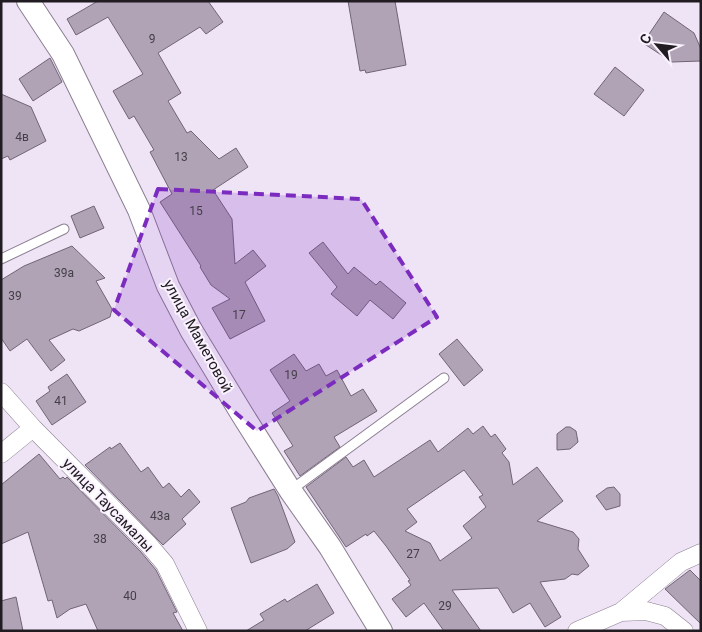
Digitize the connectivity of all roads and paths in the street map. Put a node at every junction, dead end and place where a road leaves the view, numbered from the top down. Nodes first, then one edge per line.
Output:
1 (28, 1) edge
2 (64, 229) dead end
3 (1, 259) edge
4 (444, 378) dead end
5 (1, 392) edge
6 (33, 428) junction
7 (1, 454) edge
8 (290, 490) junction
9 (701, 553) edge
10 (621, 612) junction
11 (198, 631) edge
12 (381, 631) edge
13 (577, 631) edge
14 (684, 631) edge

1 - 8 street, улица Маметовой
2 - 3 lane
4 - 8 lane
5 - 6 street, улица Таусамалы
6 - 7 street
6 - 11 street, улица Таусамалы
8 - 12 street, улица Маметовой
9 - 10 street
10 - 13 street
10 - 14 street

